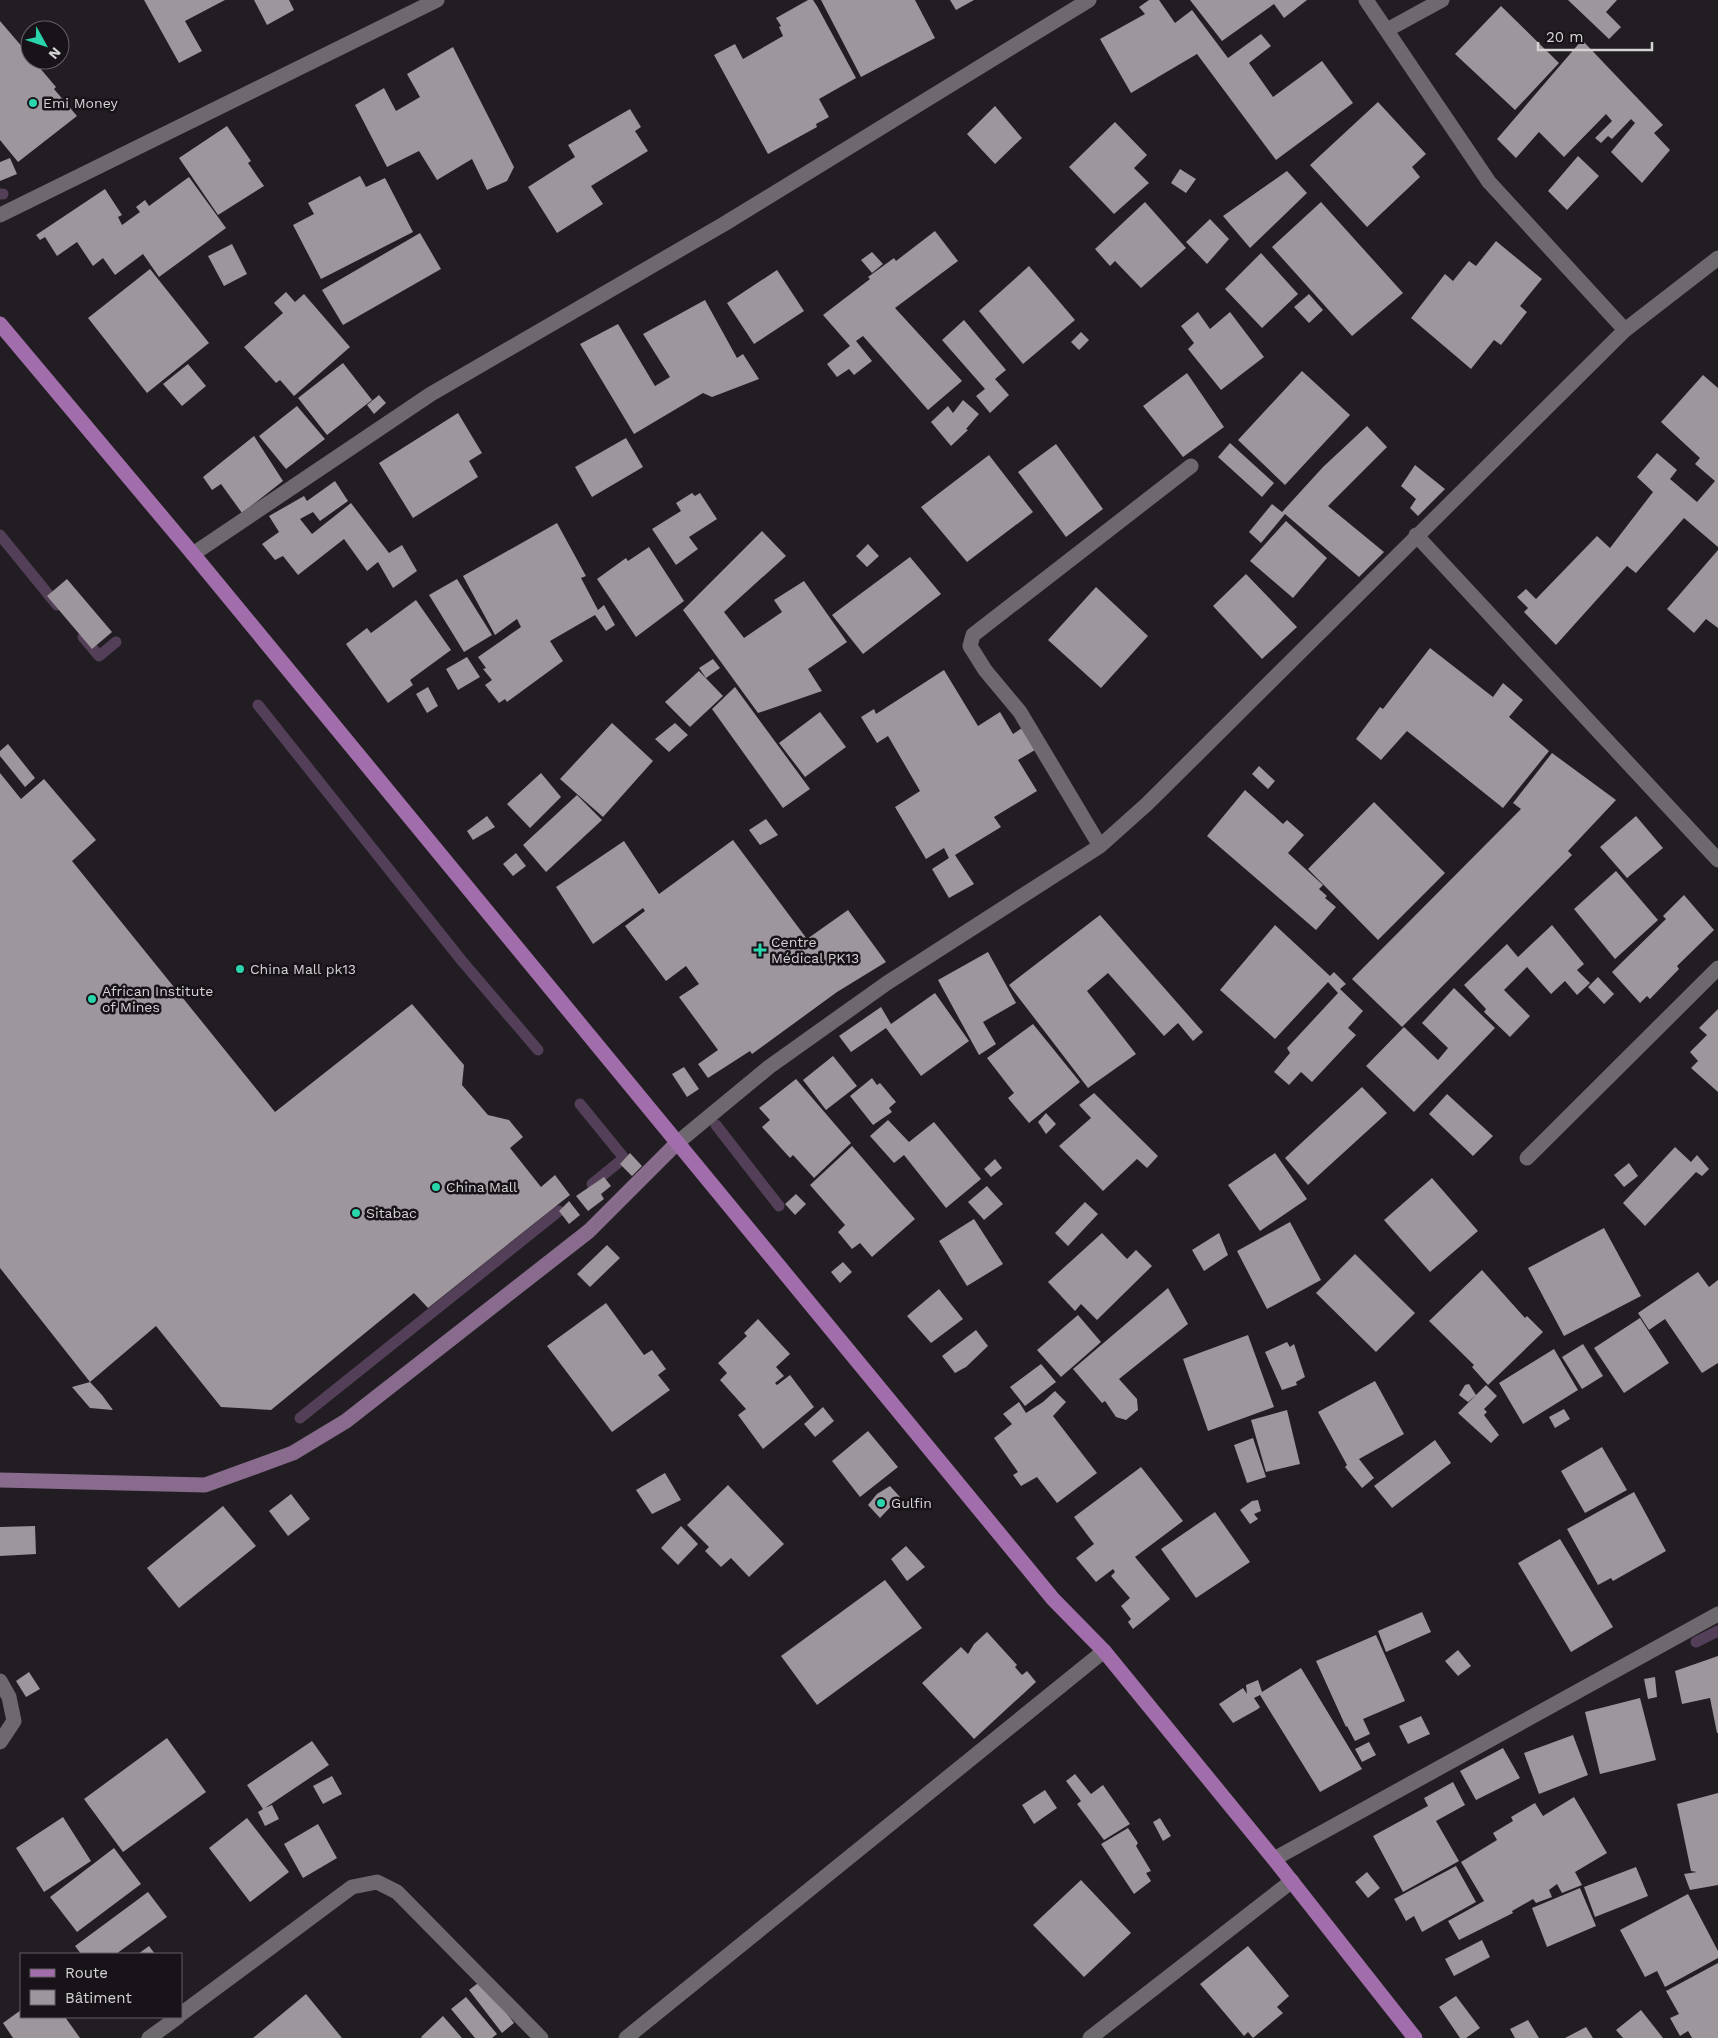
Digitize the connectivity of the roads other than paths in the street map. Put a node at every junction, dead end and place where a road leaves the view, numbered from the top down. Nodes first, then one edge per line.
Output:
1 (437, 0) edge
2 (1089, 0) edge
3 (1366, 0) edge
4 (1442, 0) edge
5 (1387, 30) junction
6 (0, 215) edge
7 (1718, 258) edge
8 (0, 324) edge
9 (1625, 330) junction
10 (1191, 466) dead end
11 (1416, 535) junction
12 (193, 554) junction
13 (1100, 846) junction
14 (1718, 860) edge
15 (1718, 968) edge
16 (677, 1143) junction
17 (1527, 1158) dead end
18 (0, 1480) edge
19 (1718, 1614) edge
20 (1104, 1651) junction
21 (0, 1681) edge
22 (0, 1742) edge
23 (1274, 1859) junction
24 (1292, 1881) junction
25 (182, 2013) edge
26 (177, 2018) edge
27 (149, 2038) edge
28 (541, 2038) edge
29 (626, 2038) edge
30 (1090, 2038) edge
31 (1416, 2038) edge

1 - 6 street
2 - 12 street
3 - 5 street
4 - 5 street
5 - 9 street
7 - 9 street
8 - 12 main road
9 - 11 street
10 - 13 street
11 - 13 street
11 - 14 street
12 - 16 main road
13 - 16 street
15 - 17 street
16 - 18 street
16 - 20 main road
19 - 23 street
20 - 23 main road
20 - 29 street
21 - 22 street
23 - 24 main road
24 - 30 street
24 - 31 main road
25 - 28 street
26 - 27 street

